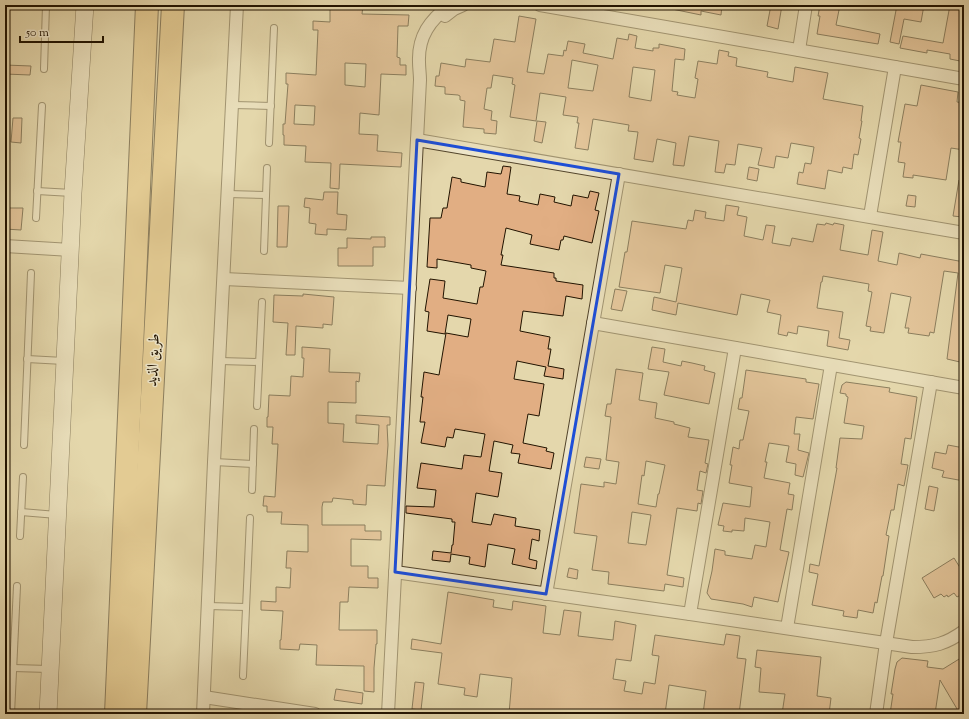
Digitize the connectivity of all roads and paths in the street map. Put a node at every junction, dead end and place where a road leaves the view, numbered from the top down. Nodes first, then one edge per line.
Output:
1 (46, 5) edge
2 (68, 5) edge
3 (85, 5) edge
4 (139, 5) edge
5 (147, 5) edge
6 (237, 5) edge
7 (463, 5) edge
8 (540, 5) edge
9 (806, 5) edge
10 (173, 8) edge
11 (447, 10) edge
12 (274, 28) dead end
13 (145, 49) junction
14 (799, 50) junction
15 (895, 67) junction
16 (44, 69) dead end
17 (964, 79) edge
18 (233, 105) junction
19 (42, 106) dead end
20 (271, 106) junction
21 (417, 140) junction
22 (269, 143) dead end
23 (267, 168) dead end
24 (619, 174) junction
25 (37, 191) junction
26 (74, 193) junction
27 (228, 194) junction
28 (266, 195) junction
29 (870, 216) junction
30 (36, 218) dead end
31 (964, 233) edge
32 (5, 246) edge
33 (71, 250) junction
34 (264, 251) dead end
35 (31, 273) dead end
36 (224, 279) junction
37 (410, 288) junction
38 (262, 302) dead end
39 (593, 323) junction
40 (735, 348) junction
41 (28, 359) junction
42 (66, 361) junction
43 (220, 361) junction
44 (259, 362) junction
45 (831, 364) junction
46 (931, 382) junction
47 (964, 388) edge
48 (257, 406) dead end
49 (254, 429) dead end
50 (24, 445) dead end
51 (214, 462) junction
52 (253, 464) junction
53 (23, 477) dead end
54 (252, 490) dead end
55 (21, 512) junction
56 (58, 515) junction
57 (250, 518) dead end
58 (20, 536) dead end
59 (395, 572) junction
60 (17, 586) dead end
61 (546, 594) junction
62 (208, 606) junction
63 (246, 607) junction
64 (690, 614) junction
65 (787, 628) junction
66 (964, 631) edge
67 (964, 638) edge
68 (886, 643) junction
69 (912, 647) junction
70 (13, 668) junction
71 (50, 669) junction
72 (243, 676) dead end
73 (204, 697) junction
74 (261, 710) edge
75 (11, 714) edge
76 (48, 714) edge
77 (116, 714) edge
78 (135, 714) edge
79 (203, 714) edge
80 (315, 714) edge
81 (388, 714) edge
82 (876, 714) edge

1 - 16 lane
2 - 3 lane
3 - 26 street
4 - 13 highway
5 - 13 highway, طريق الذيد
6 - 18 street
7 - 11 street
8 - 14 street
9 - 14 street
10 - 78 highway, طريق الذيد
11 - 21 street
12 - 20 lane
13 - 77 highway, طريق الذيد
14 - 15 street
15 - 17 street
15 - 29 street
18 - 20 lane
18 - 27 street
19 - 25 lane
20 - 22 lane
21 - 24 street
21 - 37 street
23 - 28 lane
24 - 29 street
24 - 39 street
25 - 26 lane
25 - 30 lane
26 - 33 street
27 - 28 lane
27 - 36 street
28 - 34 lane
29 - 31 street
32 - 33 street
33 - 42 street
35 - 41 lane
36 - 37 street
36 - 43 street
37 - 59 street
38 - 44 lane
39 - 40 street
39 - 61 street
40 - 45 street
40 - 64 street
41 - 42 lane
41 - 50 lane
42 - 56 street
43 - 44 lane
43 - 51 street
44 - 48 lane
45 - 46 street
45 - 65 street
46 - 47 street
46 - 68 street
49 - 52 lane
51 - 52 lane
51 - 62 street
52 - 54 lane
53 - 55 lane
55 - 56 lane
55 - 58 lane
56 - 71 street
57 - 63 lane
59 - 61 street
59 - 81 street
60 - 70 lane
61 - 64 street
62 - 63 lane
62 - 73 street
63 - 72 lane
64 - 65 street
65 - 68 street
66 - 69 street
67 - 69 street
68 - 69 street
68 - 82 street
70 - 71 lane
70 - 75 lane
71 - 76 street
73 - 74 street
73 - 79 street
74 - 80 street

